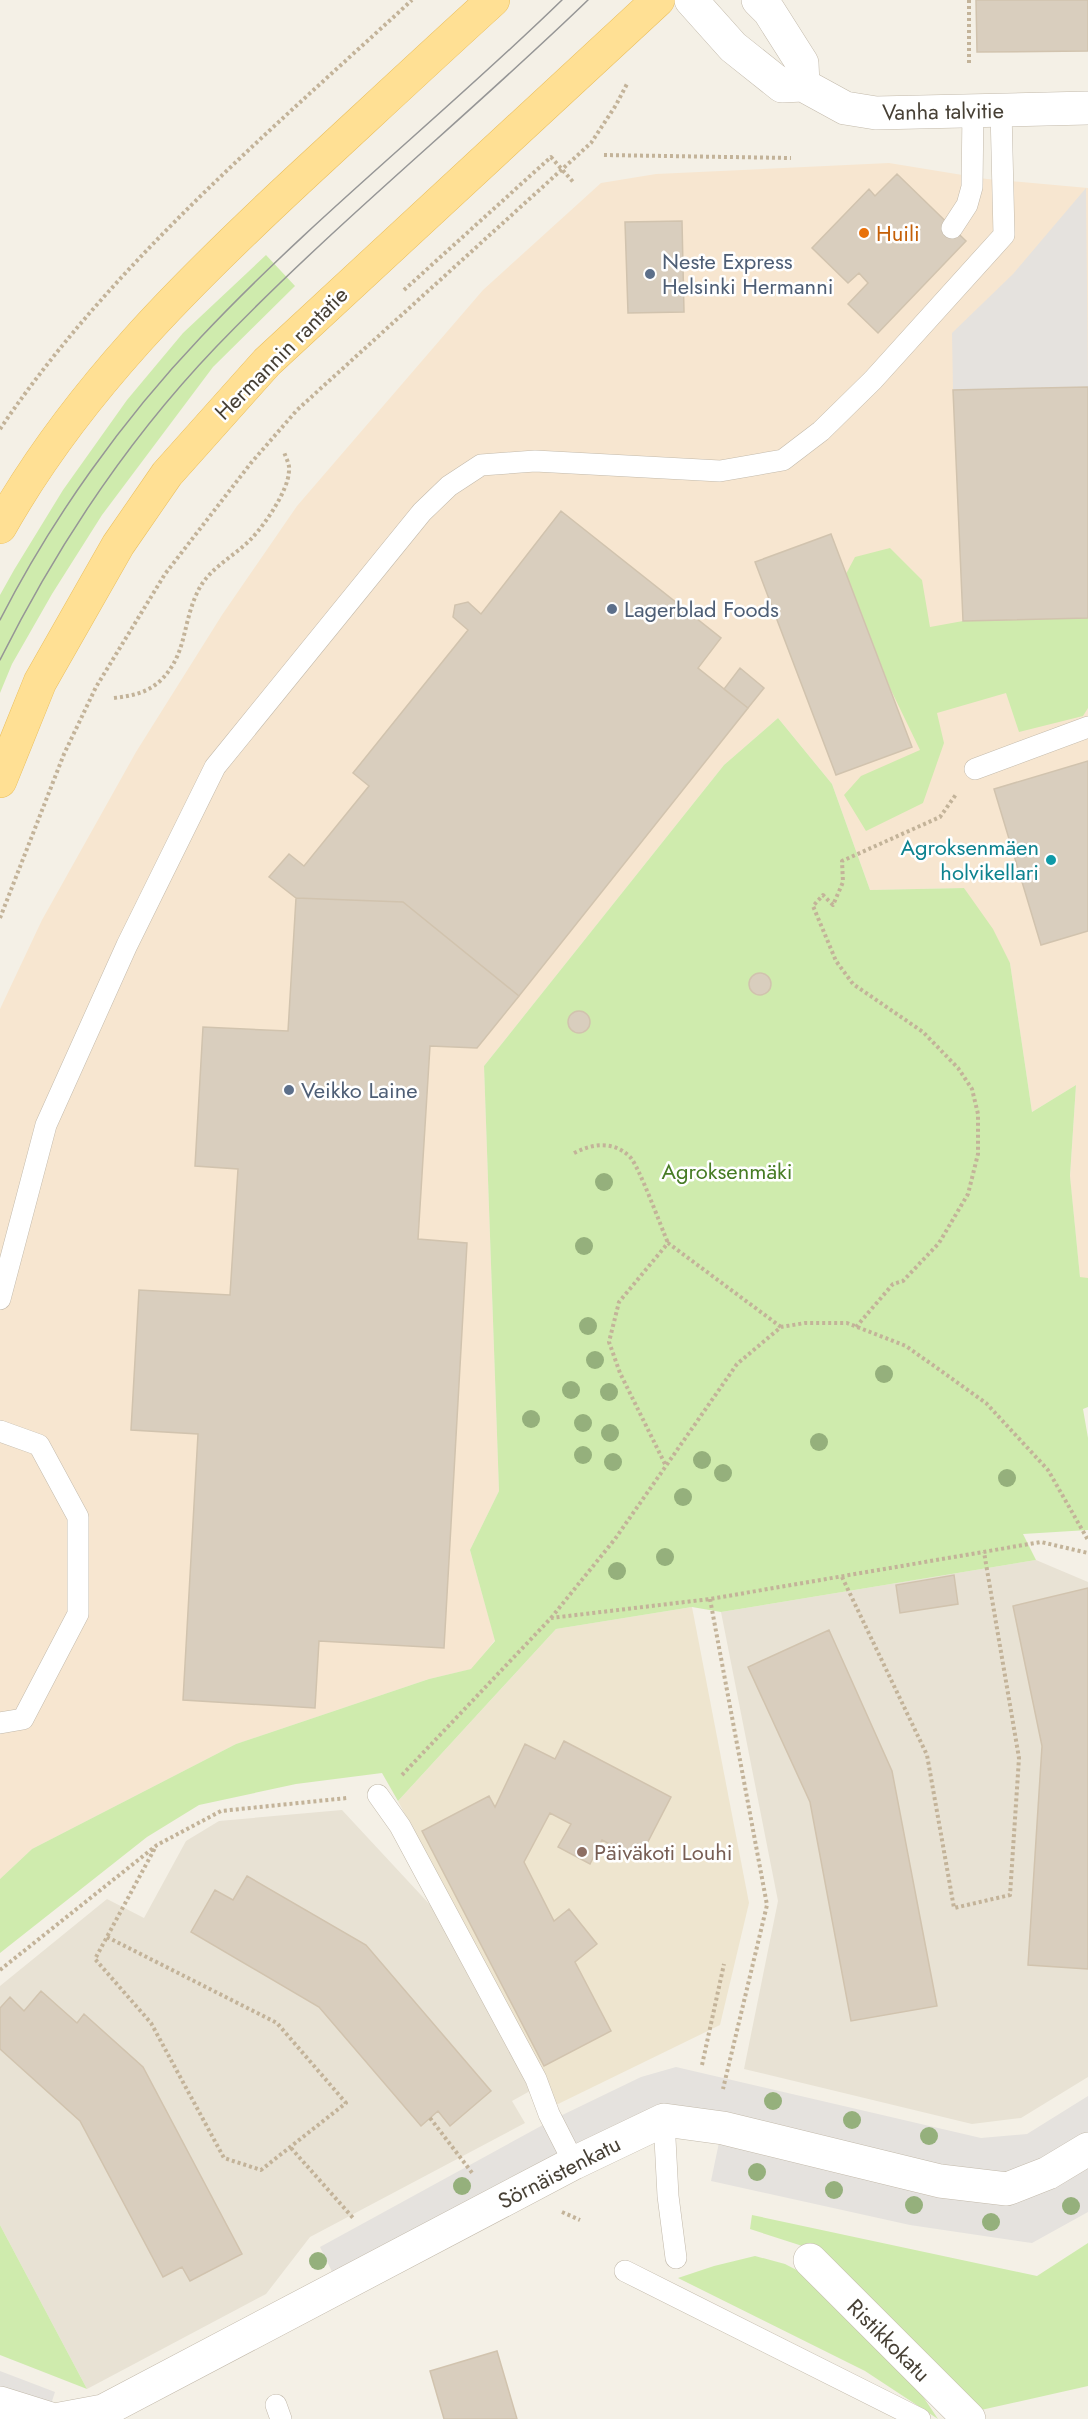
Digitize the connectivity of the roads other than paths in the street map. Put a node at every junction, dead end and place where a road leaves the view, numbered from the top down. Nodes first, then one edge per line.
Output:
1 (493, 0) edge
2 (658, 0) edge
3 (691, 0) edge
4 (758, 0) edge
5 (803, 85) junction
6 (1088, 108) edge
7 (987, 110) junction
8 (952, 228) dead end
9 (0, 527) edge
10 (1088, 727) edge
11 (975, 769) road end
12 (0, 781) edge
13 (0, 1299) edge
14 (0, 1431) edge
15 (0, 1722) edge
16 (378, 1795) road end
17 (664, 2120) junction
18 (1088, 2150) edge
19 (574, 2163) junction
20 (676, 2258) dead end
21 (810, 2260) dead end
22 (625, 2271) dead end
23 (0, 2403) edge
24 (51, 2419) edge
25 (60, 2419) edge
26 (920, 2419) edge
27 (969, 2419) edge

1 - 9 main road
2 - 12 main road, Hermannin rantatie
3 - 5 street, Vanha talvitie
4 - 5 street
5 - 7 street, Vanha talvitie
6 - 7 street, Vanha talvitie
7 - 8 lane
7 - 13 lane
10 - 11 lane
14 - 15 lane
16 - 19 lane
17 - 18 street
17 - 19 street, Sörnäistenkatu
17 - 20 lane
19 - 25 street, Sörnäistenkatu
21 - 27 street, Ristikkokatu
22 - 26 lane
23 - 24 street

